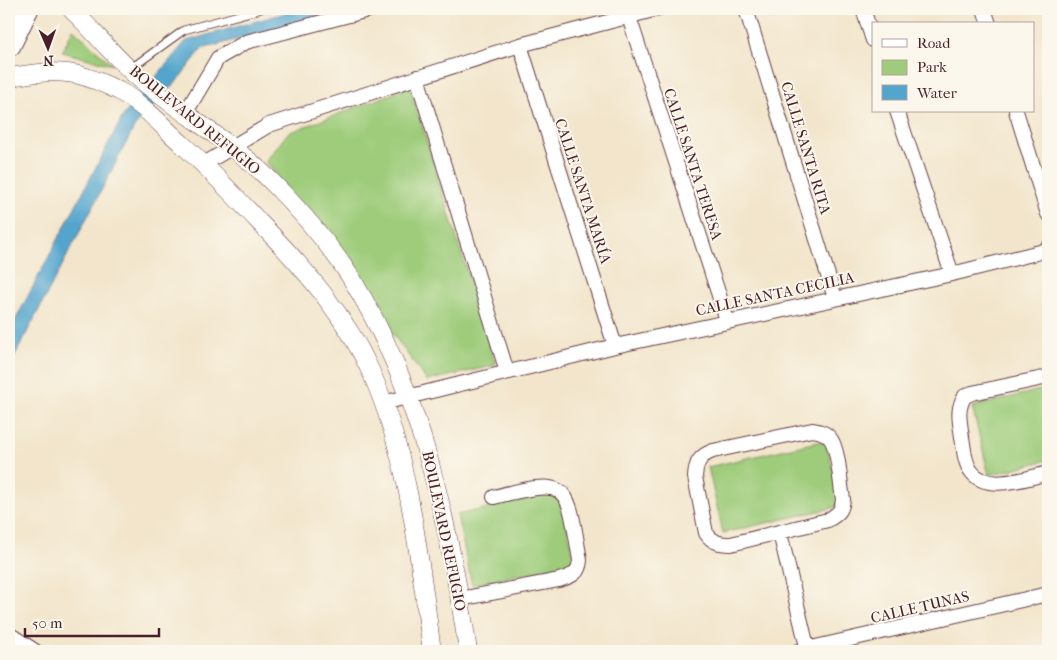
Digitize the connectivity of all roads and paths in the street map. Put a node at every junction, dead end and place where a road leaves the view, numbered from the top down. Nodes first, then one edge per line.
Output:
1 (26, 9) edge
2 (70, 9) edge
3 (260, 9) edge
4 (372, 9) edge
5 (657, 9) edge
6 (746, 9) edge
7 (863, 9) edge
8 (984, 9) edge
9 (629, 17) junction
10 (987, 22) edge
11 (872, 37) edge
12 (9, 44) edge
13 (520, 45) junction
14 (130, 69) junction
15 (9, 77) edge
16 (417, 77) junction
17 (186, 112) junction
18 (897, 112) edge
19 (1016, 112) edge
20 (232, 146) junction
21 (204, 164) junction
22 (1048, 214) edge
23 (1048, 248) edge
24 (952, 274) junction
25 (835, 298) junction
26 (726, 320) junction
27 (615, 346) junction
28 (507, 372) junction
29 (1048, 377) edge
30 (408, 398) junction
31 (383, 403) junction
32 (1047, 477) edge
33 (494, 497) dead end
34 (780, 533) junction
35 (1048, 594) edge
36 (460, 599) junction
37 (9, 634) edge
38 (804, 650) edge
39 (35, 651) edge
40 (432, 651) edge
41 (468, 651) edge

1 - 12 highway
2 - 14 street, BOULEVARD REFUGIO
3 - 14 lane
4 - 17 street
5 - 9 street
6 - 25 street, CALLE SANTA RITA
7 - 11 street
8 - 10 street
9 - 13 street
9 - 26 street, CALLE SANTA TERESA
13 - 16 street
13 - 27 street, CALLE SANTA MARÍA
14 - 17 street, BOULEVARD REFUGIO
15 - 21 street, BOULEVARD REFUGIO
16 - 20 street
16 - 28 street
17 - 20 street, BOULEVARD REFUGIO
18 - 24 street
19 - 22 street
20 - 21 street
20 - 30 street, BOULEVARD REFUGIO
21 - 31 street, BOULEVARD REFUGIO
23 - 24 street, CALLE SANTA CECILIA
24 - 25 street, CALLE SANTA CECILIA
25 - 26 street, CALLE SANTA CECILIA
26 - 27 street, CALLE SANTA CECILIA
27 - 28 street, CALLE SANTA CECILIA
28 - 30 street, CALLE SANTA CECILIA
29 - 32 street
30 - 31 street, CALLE SANTA CECILIA
30 - 36 street, BOULEVARD REFUGIO
31 - 40 street, BOULEVARD REFUGIO
33 - 36 street
34 - 34 street
34 - 38 street
35 - 38 street, CALLE TUNAS
36 - 41 street, BOULEVARD REFUGIO
37 - 39 street

